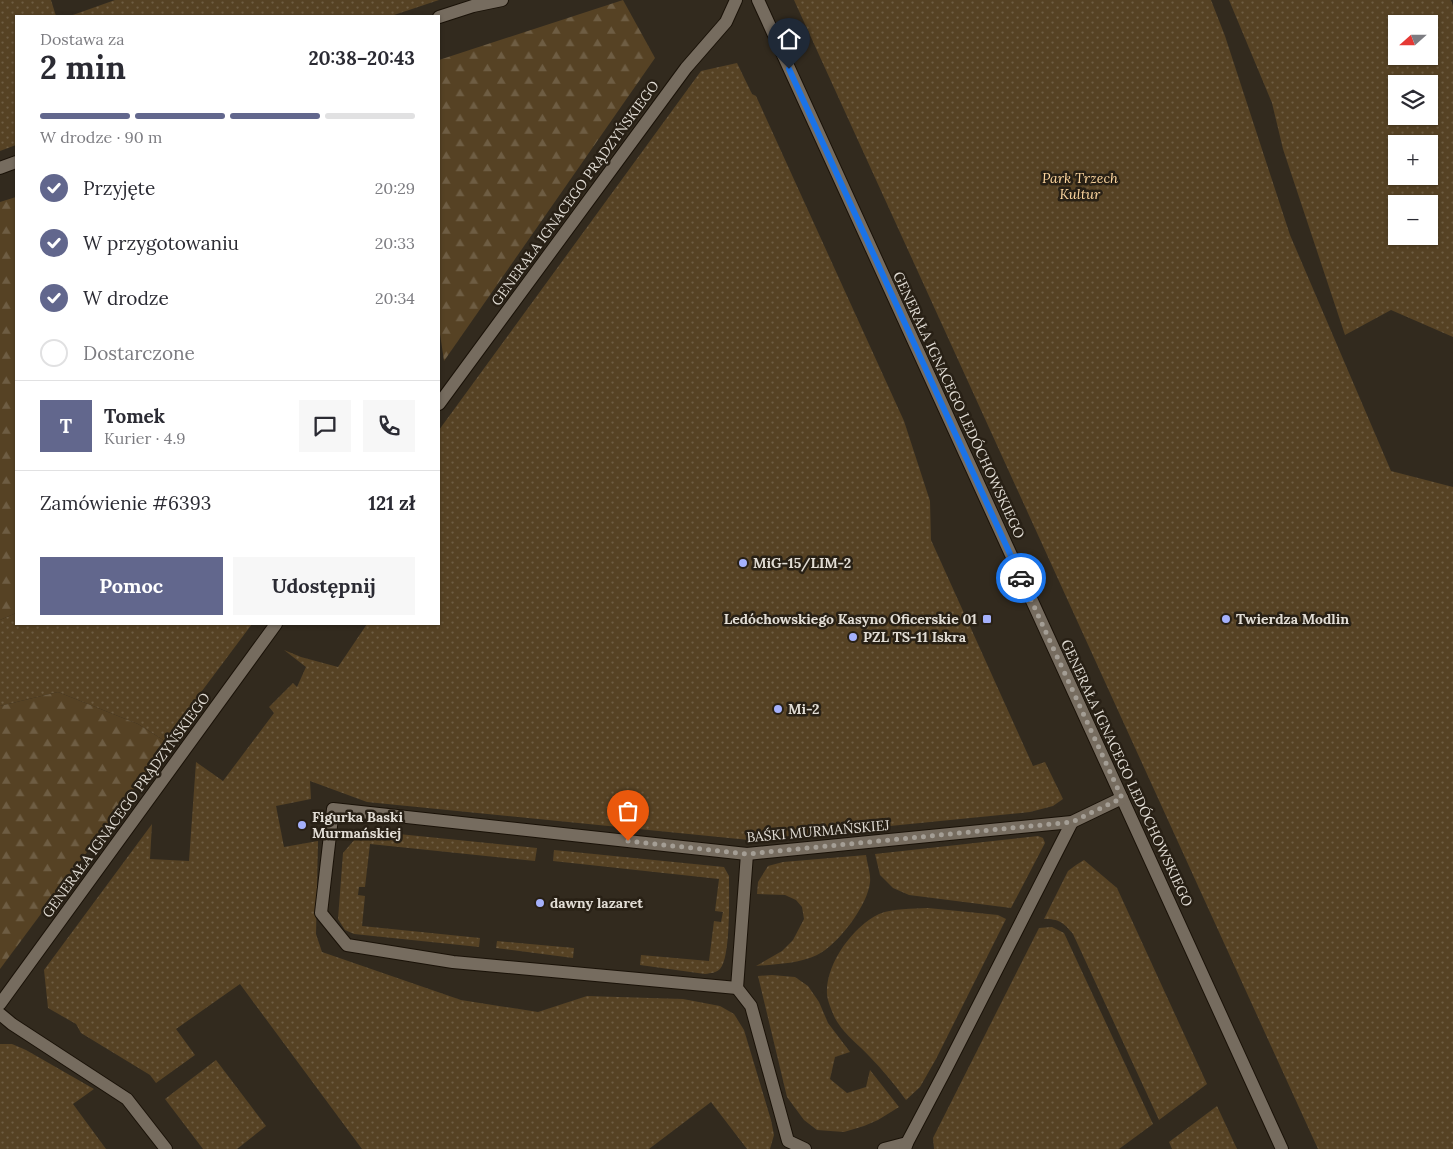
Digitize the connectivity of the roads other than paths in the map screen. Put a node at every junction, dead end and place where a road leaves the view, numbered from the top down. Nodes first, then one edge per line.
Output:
1 (502, 0) edge
2 (736, 0) edge
3 (758, 0) edge
4 (440, 18) edge
5 (15, 162) edge
6 (0, 168) edge
7 (440, 403) edge
8 (275, 625) edge
9 (1122, 798) junction
10 (1072, 822) junction
11 (747, 854) junction
12 (737, 988) junction
13 (0, 1004) edge
14 (0, 1014) edge
15 (908, 1147) edge
16 (166, 1149) edge
17 (804, 1149) edge
18 (884, 1149) edge
19 (1282, 1149) edge

1 - 4 street
2 - 7 street, GENERAŁA IGNACEGO PRĄDZYŃSKIEGO
3 - 9 street, GENERAŁA IGNACEGO LEDÓCHOWSKIEGO
5 - 6 street
8 - 13 street, GENERAŁA IGNACEGO PRĄDZYŃSKIEGO
9 - 10 street, BAŚKI MURMAŃSKIEJ
9 - 19 street, GENERAŁA IGNACEGO LEDÓCHOWSKIEGO
10 - 11 street, BAŚKI MURMAŃSKIEJ
10 - 15 street
11 - 12 street
11 - 12 street, BAŚKI MURMAŃSKIEJ
12 - 17 street
14 - 16 street
15 - 18 street

